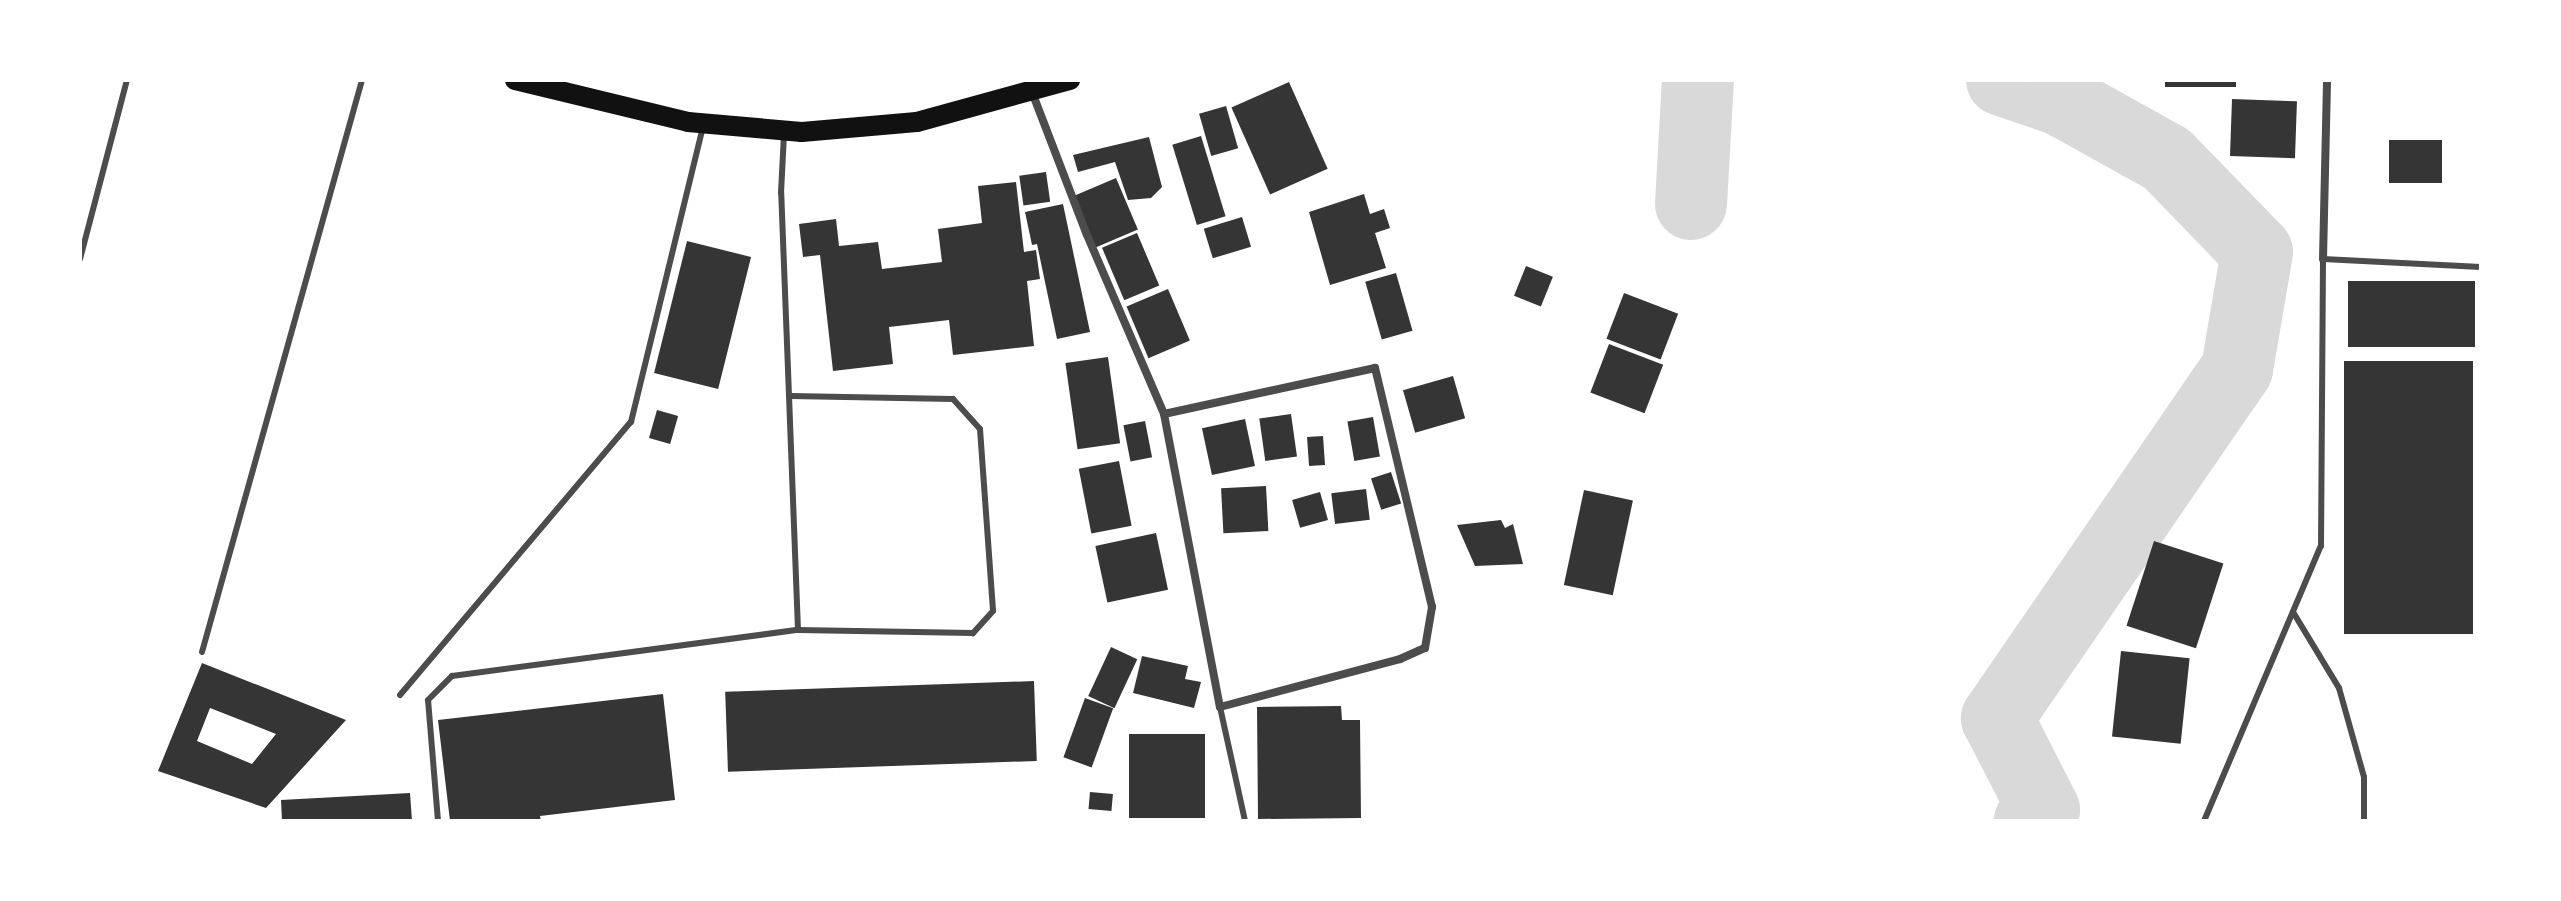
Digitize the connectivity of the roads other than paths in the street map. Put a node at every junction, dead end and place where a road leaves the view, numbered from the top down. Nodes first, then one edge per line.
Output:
1 (127, 80) edge
2 (362, 80) edge
3 (515, 80) edge
4 (1070, 80) edge
5 (2327, 80) edge
6 (1032, 92) junction
7 (704, 124) junction
8 (784, 131) junction
9 (80, 259) edge
10 (2323, 259) junction
11 (2481, 267) edge
12 (791, 396) junction
13 (1164, 414) junction
14 (2293, 612) junction
15 (798, 630) junction
16 (202, 652) dead end
17 (400, 695) dead end
18 (1220, 707) junction
19 (438, 821) edge
20 (1245, 821) edge
21 (2204, 821) edge
22 (2364, 821) edge

1 - 9 lane
2 - 16 lane
3 - 7 main road
4 - 6 main road
5 - 10 street
6 - 8 main road
6 - 13 street
7 - 8 main road
7 - 17 lane
8 - 12 lane
10 - 11 lane
10 - 14 lane
12 - 15 lane
12 - 15 lane
13 - 18 street
13 - 18 street
14 - 21 lane
14 - 22 lane
15 - 19 lane
18 - 20 lane

